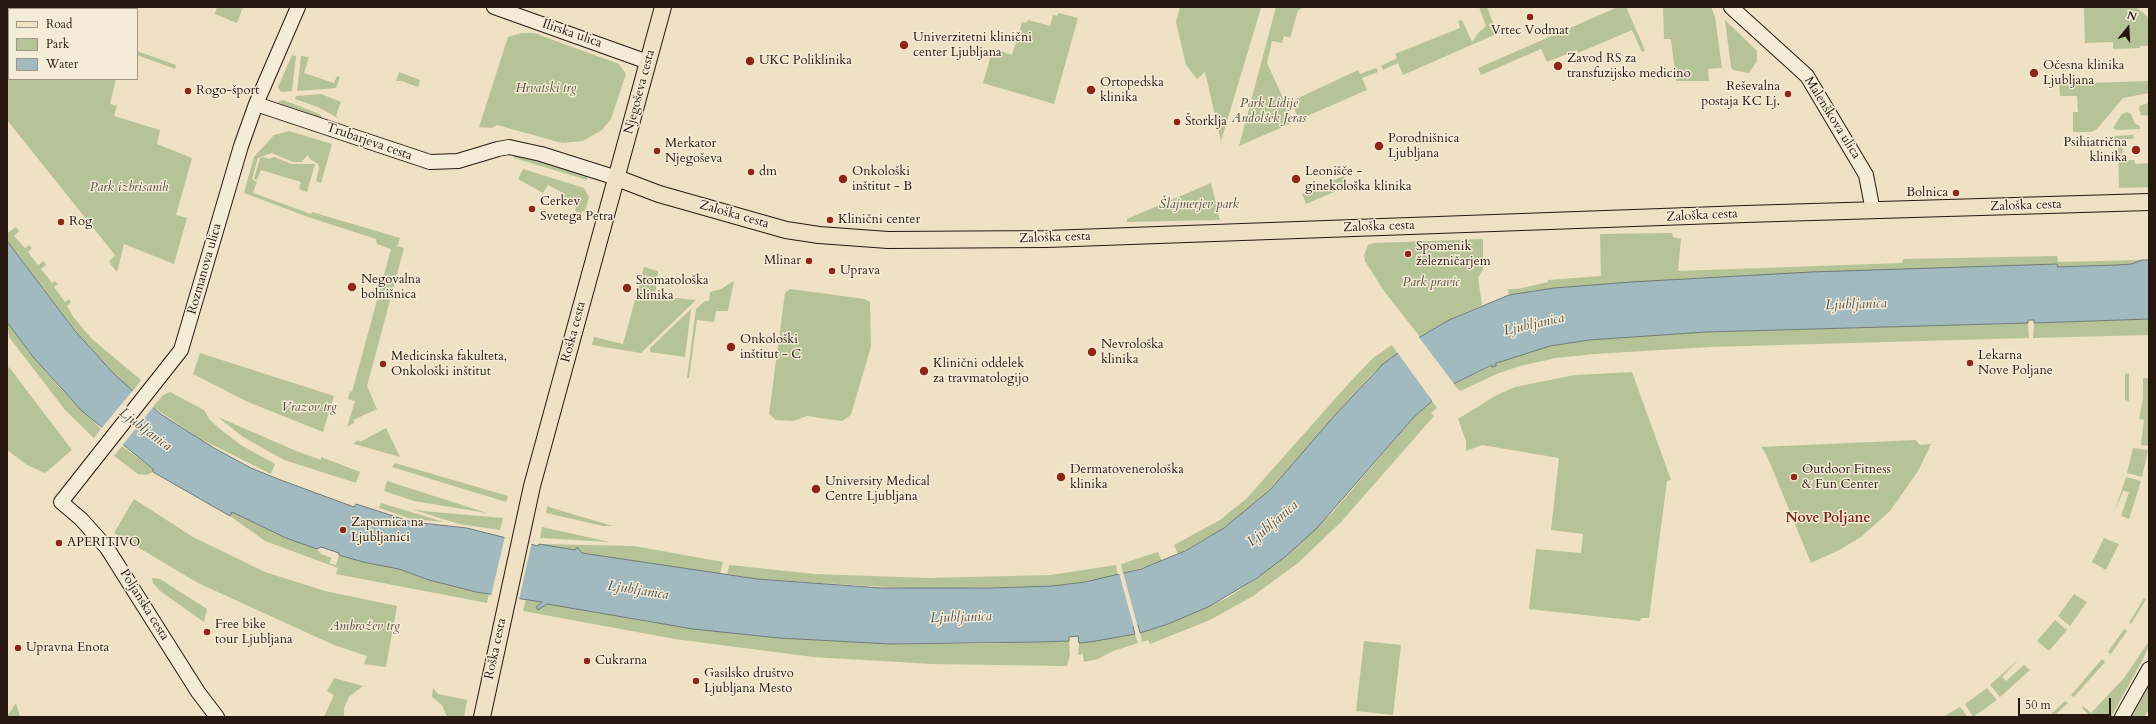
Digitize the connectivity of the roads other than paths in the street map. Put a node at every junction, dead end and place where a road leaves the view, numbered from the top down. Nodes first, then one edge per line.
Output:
1 (298, 7) edge
2 (494, 7) edge
3 (663, 7) edge
4 (1731, 7) edge
5 (648, 62) junction
6 (256, 104) junction
7 (617, 178) junction
8 (2149, 202) edge
9 (1873, 210) junction
10 (61, 502) joint
11 (2149, 669) edge
12 (217, 717) edge
13 (482, 717) edge
14 (2122, 717) edge

1 - 6 street, Rozmanova ulica
2 - 5 street, Ilirska ulica
3 - 5 main road, Njegoševa cesta
4 - 9 street, Malenškova ulica
5 - 7 main road, Njegoševa cesta
6 - 7 street, Trubarjeva cesta
6 - 10 street, Rozmanova ulica
7 - 9 main road, Zaloška cesta
7 - 13 main road, Roška cesta
8 - 9 main road, Zaloška cesta
10 - 12 street, Poljanska cesta
11 - 14 street

